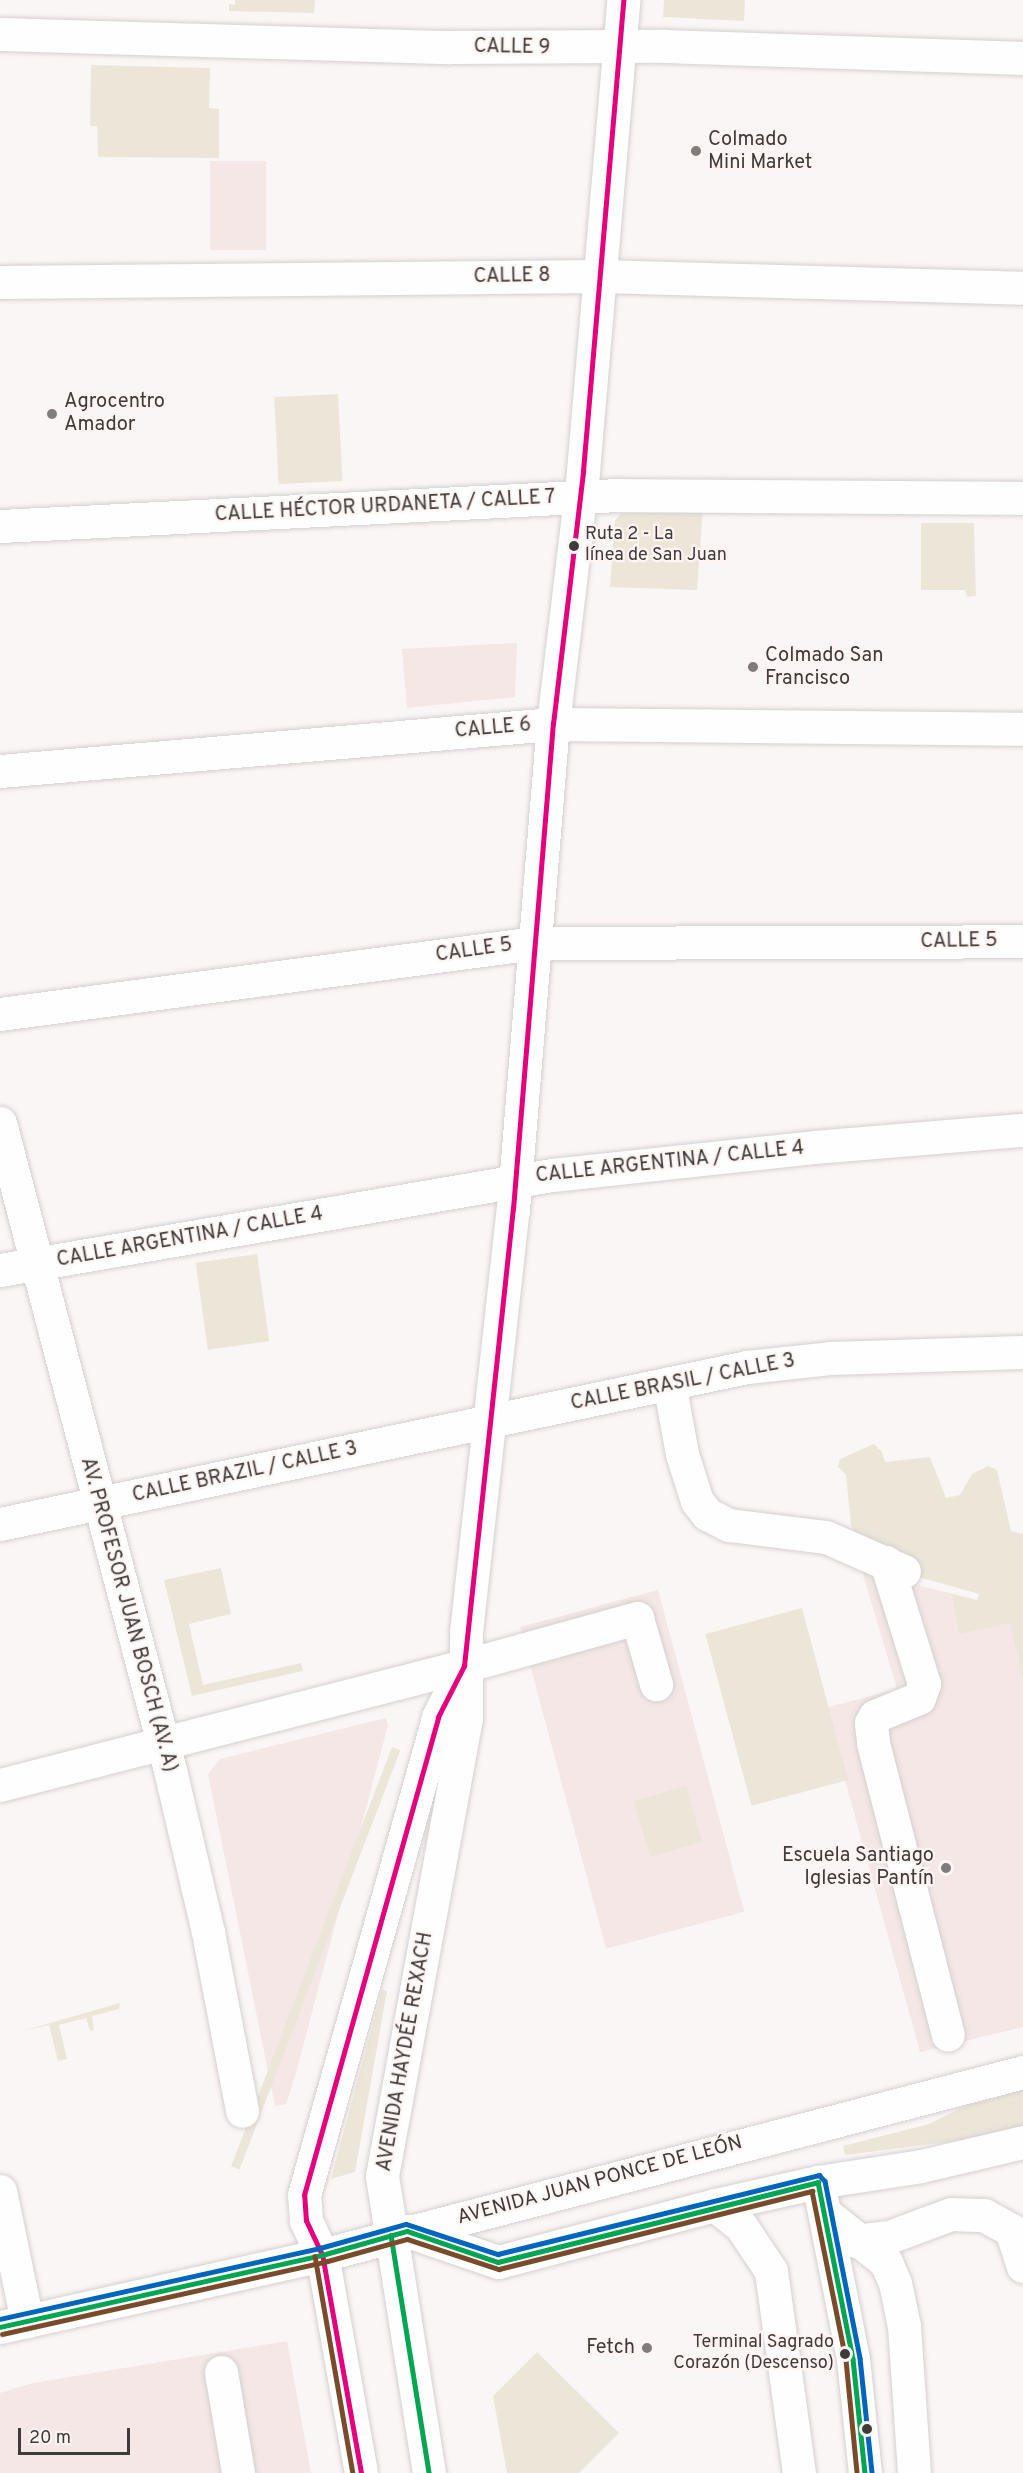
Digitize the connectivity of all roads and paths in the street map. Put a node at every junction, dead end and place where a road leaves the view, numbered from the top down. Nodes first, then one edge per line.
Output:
1 (623, 0) edge
2 (0, 34) edge
3 (619, 49) junction
4 (1023, 58) edge
5 (599, 276) junction
6 (0, 282) edge
7 (1023, 288) edge
8 (580, 498) junction
9 (1023, 498) edge
10 (0, 526) edge
11 (553, 724) junction
12 (1023, 729) edge
13 (0, 771) edge
14 (1023, 941) edge
15 (534, 943) junction
16 (0, 1014) edge
17 (0, 1123) edge
18 (1023, 1130) edge
19 (515, 1181) junction
20 (39, 1263) junction
21 (0, 1270) edge
22 (1023, 1352) edge
23 (669, 1383) junction
24 (489, 1421) junction
25 (99, 1504) junction
26 (0, 1524) edge
27 (464, 1666) junction
28 (656, 1684) dead end
29 (162, 1744) junction
30 (0, 1785) edge
31 (948, 2035) dead end
32 (1023, 2072) edge
33 (242, 2111) dead end
34 (1023, 2142) edge
35 (818, 2182) junction
36 (0, 2191) edge
37 (715, 2205) junction
38 (826, 2214) junction
39 (399, 2233) junction
40 (856, 2241) junction
41 (322, 2255) junction
42 (1023, 2266) edge
43 (14, 2324) edge
44 (221, 2372) dead end
45 (238, 2473) edge
46 (361, 2473) edge
47 (429, 2473) edge
48 (799, 2473) edge
49 (865, 2473) edge
50 (914, 2473) edge

1 - 3 street, AVENIDA HAYDÉE REXACH
2 - 3 street, CALLE 9
3 - 4 street, CALLE 9
3 - 5 street, AVENIDA HAYDÉE REXACH
5 - 6 street, CALLE 8
5 - 7 street, CALLE 8
5 - 8 street, AVENIDA HAYDÉE REXACH
8 - 9 street, CALLE HÉCTOR URDANETA / CALLE 7
8 - 10 street, CALLE HÉCTOR URDANETA / CALLE 7
8 - 11 street, AVENIDA HAYDÉE REXACH
11 - 12 street, CALLE 6
11 - 13 street, CALLE 6
11 - 15 street, AVENIDA HAYDÉE REXACH
14 - 15 street, CALLE 5
15 - 16 street, CALLE 5
15 - 19 street, AVENIDA HAYDÉE REXACH
17 - 20 street, AV. PROFESOR JUAN BOSCH (AV. A)
18 - 19 street, CALLE ARGENTINA / CALLE 4
19 - 20 street, CALLE ARGENTINA / CALLE 4
19 - 24 street, AVENIDA HAYDÉE REXACH
20 - 21 street, CALLE ARGENTINA / CALLE 4
20 - 25 street, AV. PROFESOR JUAN BOSCH (AV. A)
22 - 23 street, CALLE BRASIL / CALLE 3
23 - 24 street, CALLE BRASIL / CALLE 3
23 - 31 street
24 - 25 street, CALLE BRAZIL / CALLE 3
24 - 27 street, AVENIDA HAYDÉE REXACH
25 - 26 street, CALLE BRAZIL / CALLE 3
25 - 29 street, AV. PROFESOR JUAN BOSCH (AV. A)
27 - 28 street
27 - 29 street
27 - 39 street, AVENIDA HAYDÉE REXACH
27 - 41 street, AVENIDA HAYDÉE REXACH
29 - 30 street
29 - 33 street, AV. PROFESOR JUAN BOSCH (AV. A)
32 - 39 street, AVENIDA JUAN PONCE DE LEÓN
34 - 35 street
35 - 37 street
35 - 38 street
36 - 43 street
37 - 39 street
37 - 48 street
38 - 40 street
38 - 49 street
39 - 41 street, AVENIDA JUAN PONCE DE LEÓN
39 - 47 street, AVENIDA HAYDÉE REXACH
40 - 42 street
40 - 50 street
41 - 43 street, AVENIDA JUAN PONCE DE LEÓN
41 - 46 street, AVENIDA HAYDÉE REXACH
44 - 45 street

